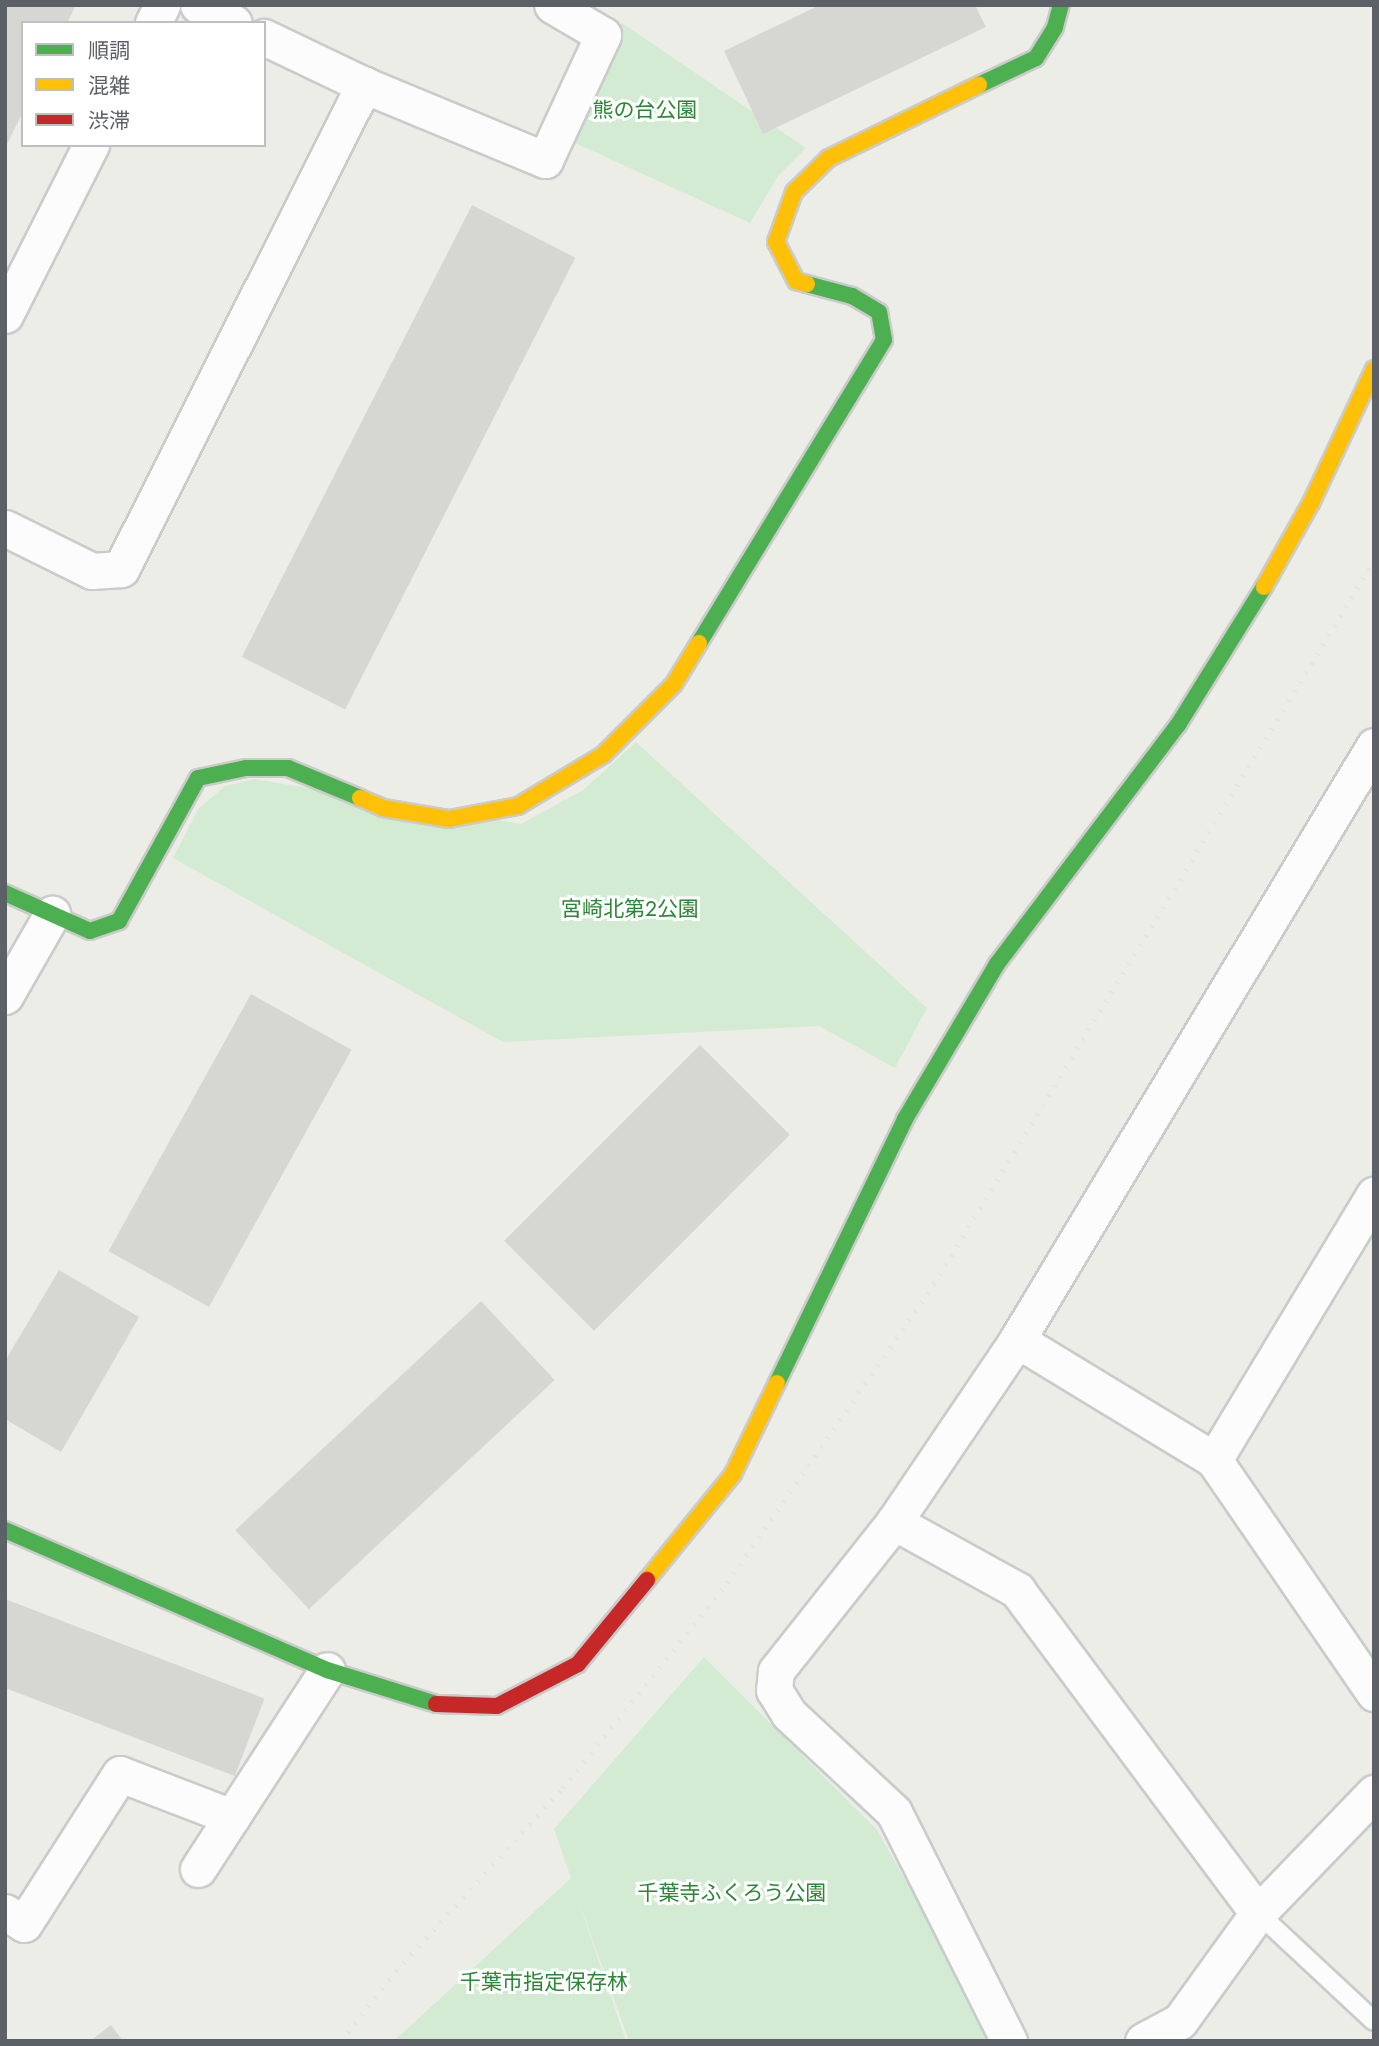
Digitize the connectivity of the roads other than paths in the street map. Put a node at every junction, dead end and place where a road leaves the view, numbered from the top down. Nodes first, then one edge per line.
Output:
1 (162, 5) edge
2 (198, 5) edge
3 (552, 5) edge
4 (1061, 5) edge
5 (154, 21) edge
6 (230, 21) edge
7 (266, 38) edge
8 (364, 85) junction
9 (90, 147) edge
10 (5, 316) edge
11 (1374, 369) edge
12 (5, 528) edge
13 (1370, 759) edge
14 (5, 893) edge
15 (52, 914) junction
16 (5, 996) edge
17 (1374, 1195) edge
18 (1017, 1340) junction
19 (1214, 1460) junction
20 (894, 1522) junction
21 (5, 1530) edge
22 (327, 1670) junction
23 (1374, 1693) edge
24 (1374, 1793) edge
25 (232, 1817) junction
26 (198, 1869) dead end
27 (5, 1912) edge
28 (1258, 1913) junction
29 (1374, 2021) edge
30 (1009, 2041) edge
31 (1143, 2041) edge

1 - 5 street
2 - 6 street
3 - 8 street
4 - 15 street
7 - 8 street
8 - 12 street
9 - 10 street
11 - 22 street
13 - 18 street
14 - 15 street
15 - 16 street
17 - 19 street
18 - 19 street
18 - 20 street
19 - 23 street
20 - 28 street
20 - 30 street
21 - 22 street
22 - 25 street
24 - 28 street
25 - 26 street
25 - 27 street
28 - 29 lane
28 - 31 street

